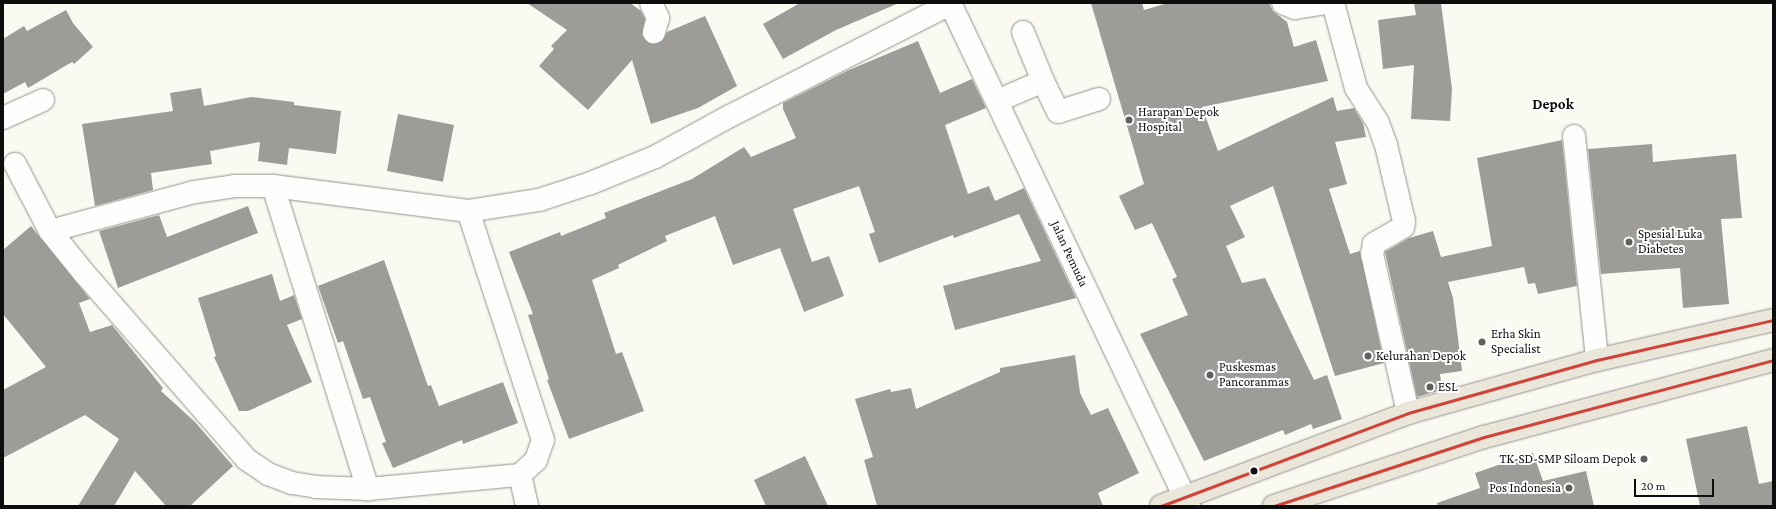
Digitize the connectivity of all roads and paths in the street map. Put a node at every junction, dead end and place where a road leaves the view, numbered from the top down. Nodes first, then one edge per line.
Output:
1 (651, 3) edge
2 (1283, 3) edge
3 (1327, 3) edge
4 (1333, 3) edge
5 (950, 4) edge
6 (654, 32) dead end
7 (1023, 32) dead end
8 (1043, 80) junction
9 (1099, 99) dead end
10 (43, 100) dead end
11 (996, 101) junction
12 (3, 118) edge
13 (1574, 136) dead end
14 (15, 164) dead end
15 (273, 186) junction
16 (468, 211) junction
17 (50, 231) junction
18 (1773, 320) edge
19 (1597, 360) junction
20 (1773, 360) edge
21 (1408, 413) junction
22 (520, 474) junction
23 (368, 489) junction
24 (1187, 501) edge
25 (527, 506) edge
26 (1161, 506) edge
27 (1274, 506) edge

1 - 6 street
2 - 3 street
4 - 21 street
5 - 11 street, Jalan Pemuda
5 - 16 street
7 - 8 street
8 - 9 street
8 - 11 street
10 - 12 street
11 - 24 street, Jalan Pemuda
13 - 19 street
14 - 17 street
15 - 16 street
15 - 17 street
15 - 23 street
16 - 22 street
17 - 23 street
18 - 19 main road
19 - 21 main road
20 - 27 main road
21 - 24 main road
22 - 23 street
22 - 25 street
24 - 26 main road

